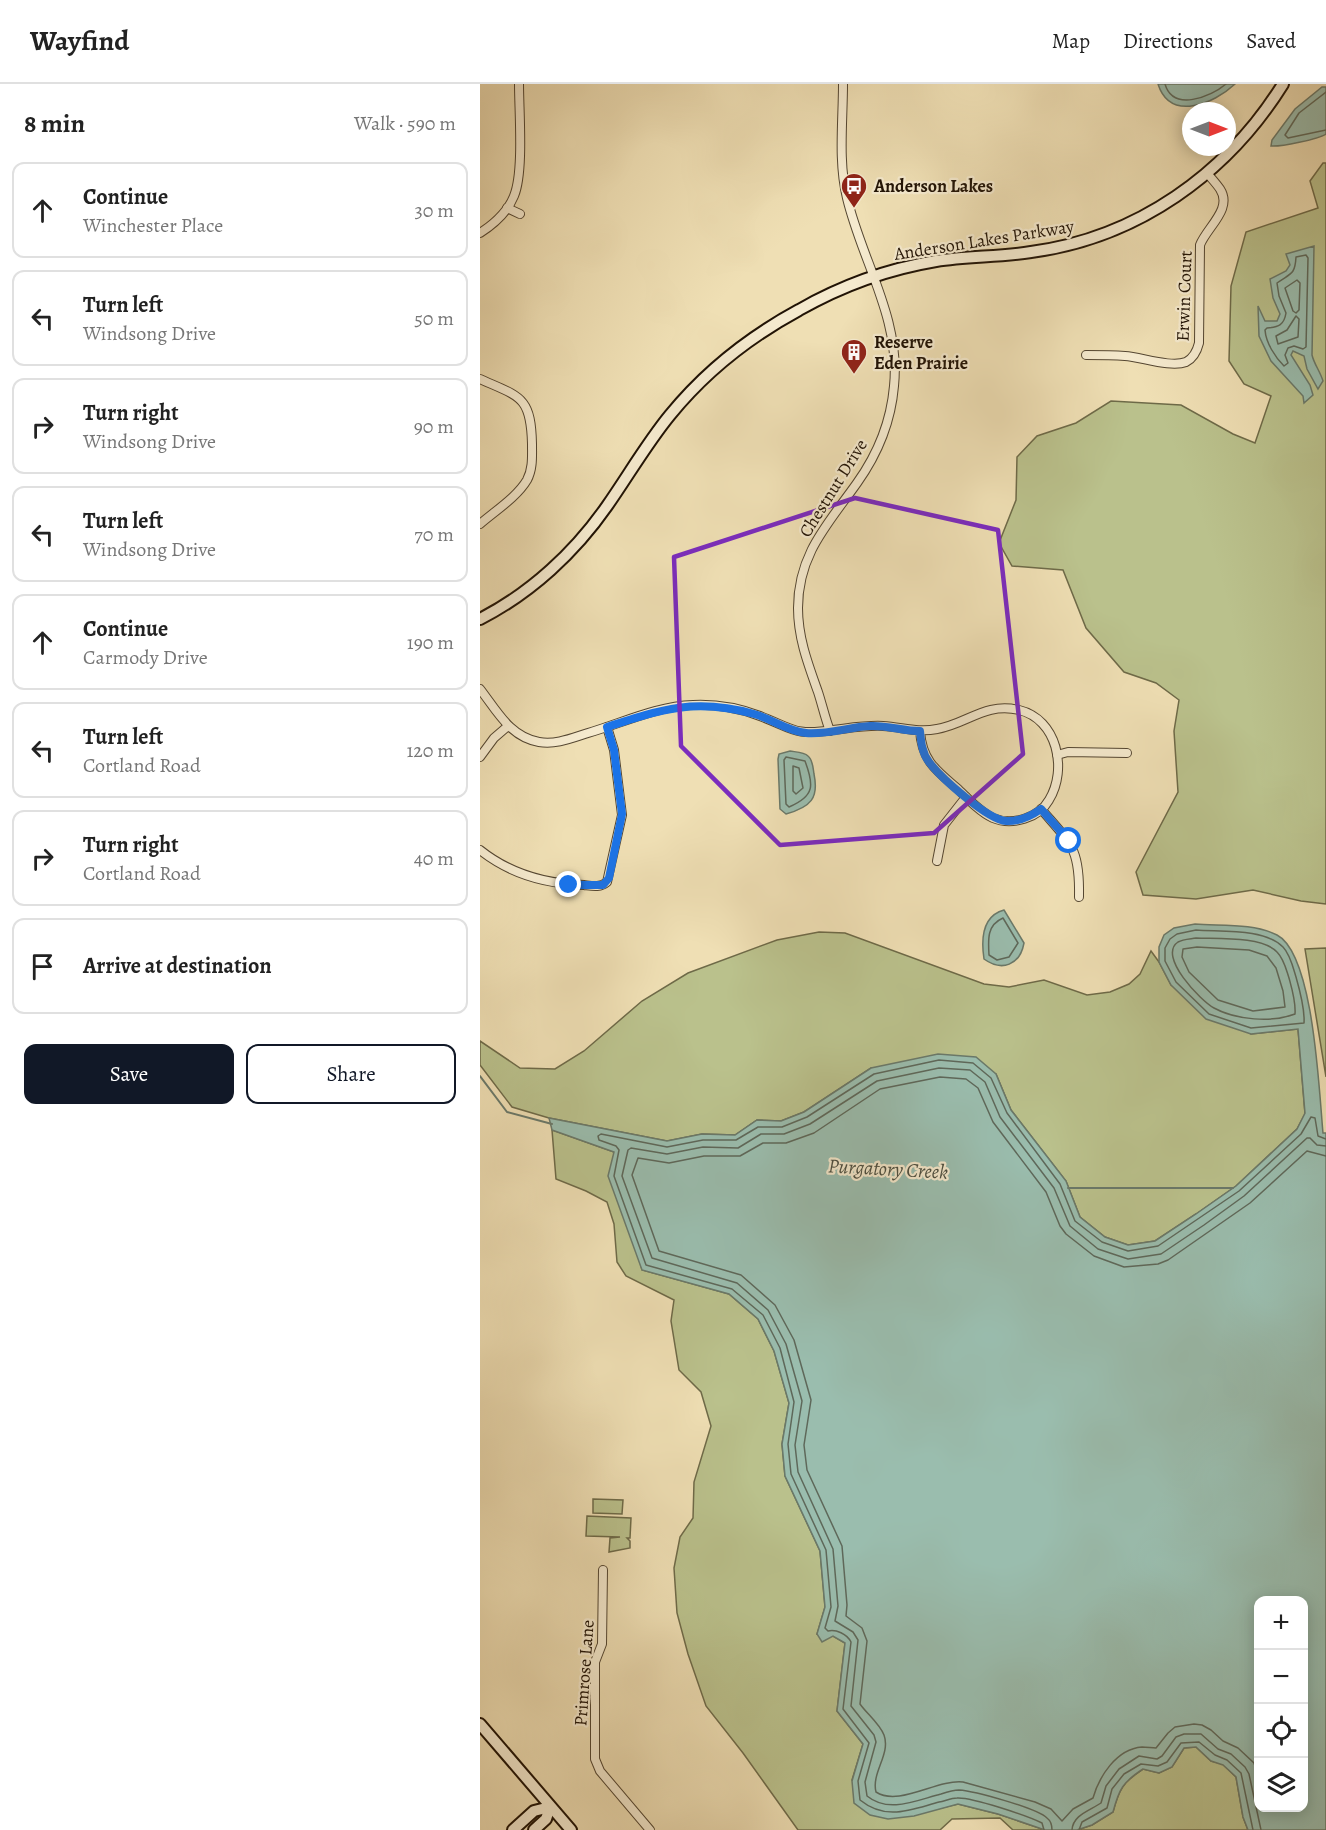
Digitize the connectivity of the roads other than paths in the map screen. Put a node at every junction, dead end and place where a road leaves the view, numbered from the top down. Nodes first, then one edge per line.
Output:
1 (519, 84) edge
2 (843, 84) edge
3 (1282, 84) edge
4 (1207, 173) junction
5 (507, 208) junction
6 (520, 214) dead end
7 (480, 233) edge
8 (874, 276) junction
9 (1086, 355) dead end
10 (480, 379) edge
11 (480, 524) edge
12 (480, 619) edge
13 (480, 690) edge
14 (508, 726) junction
15 (607, 727) junction
16 (830, 731) junction
17 (920, 731) junction
18 (1127, 753) dead end
19 (1057, 755) junction
20 (480, 756) edge
21 (966, 797) junction
22 (1041, 809) junction
23 (480, 850) edge
24 (938, 861) dead end
25 (1079, 897) dead end
26 (603, 1570) dead end
27 (480, 1724) edge
28 (550, 1807) junction
29 (513, 1830) edge
30 (534, 1830) edge
31 (571, 1830) edge
32 (650, 1830) edge

1 - 5 street
2 - 8 street, Chestnut Drive
3 - 4 street, Anderson Lakes Parkway
4 - 8 street, Anderson Lakes Parkway
4 - 9 street, Erwin Court
5 - 6 street
5 - 7 street
8 - 12 street, Anderson Lakes Parkway
8 - 16 street, Chestnut Drive
10 - 11 street
13 - 14 street
14 - 15 street
14 - 20 street
15 - 16 street
15 - 23 street
16 - 17 street
17 - 19 street
17 - 21 street
18 - 19 street
19 - 22 street
21 - 22 street
21 - 24 street
22 - 25 street
26 - 32 street, Primrose Lane
27 - 28 street
28 - 29 street
28 - 30 street
28 - 31 street

